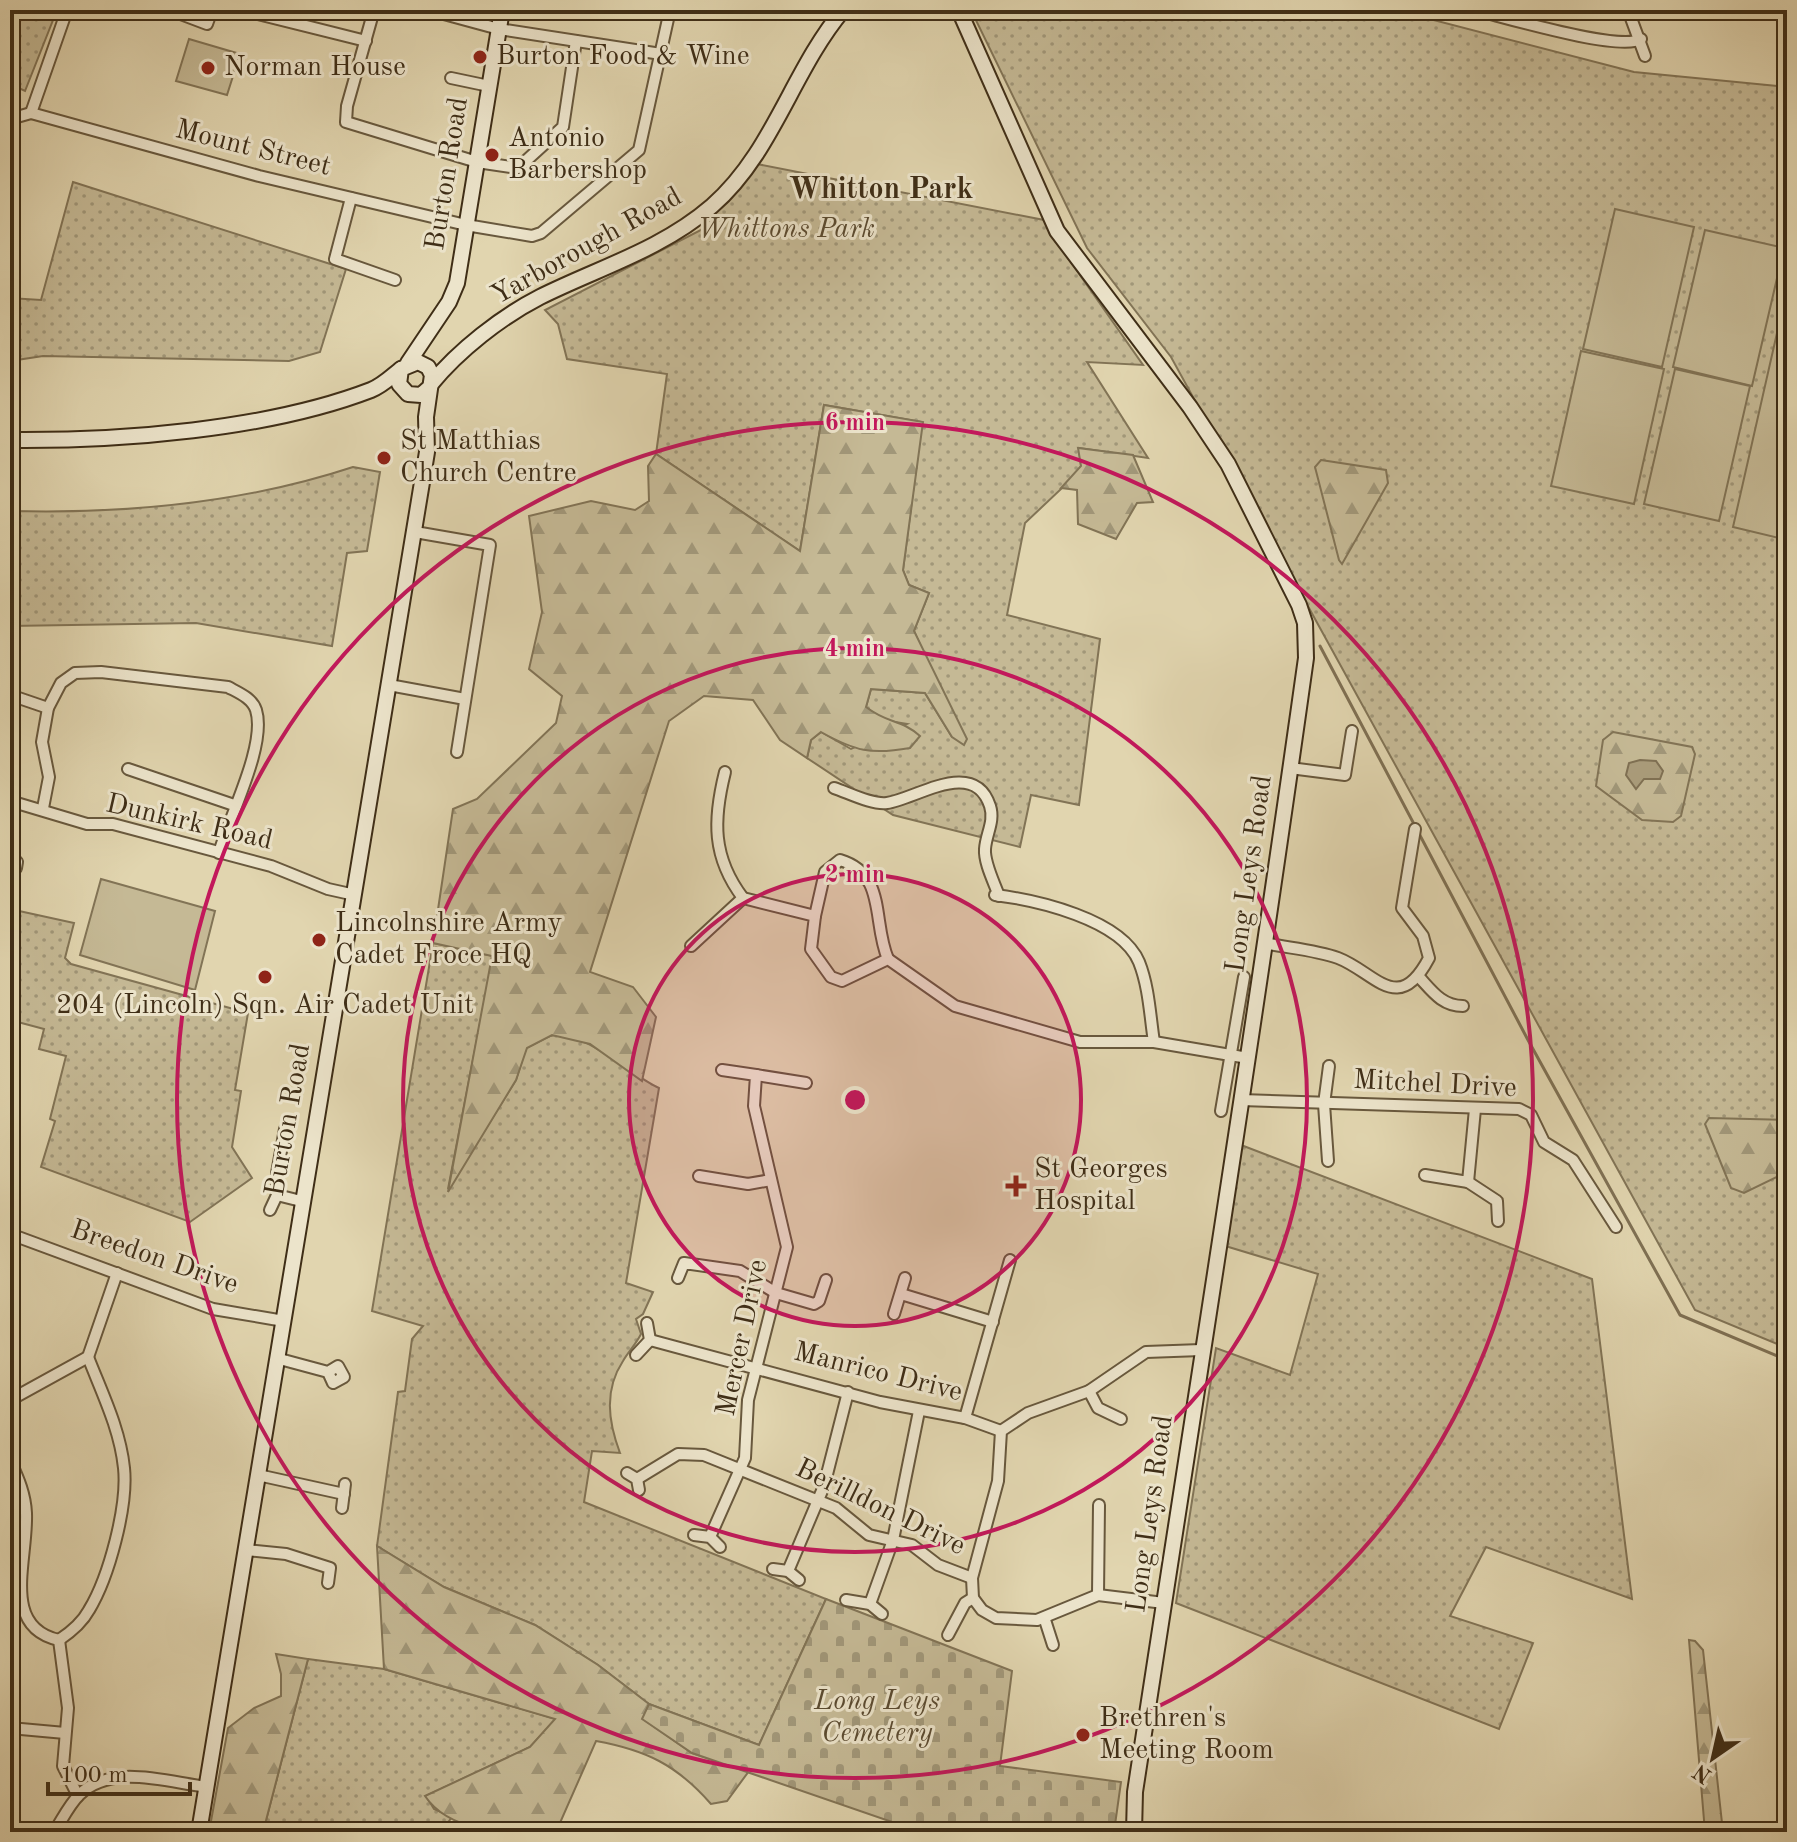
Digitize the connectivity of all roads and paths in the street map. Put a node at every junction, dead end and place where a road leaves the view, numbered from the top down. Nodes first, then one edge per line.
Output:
1 (67, 10) edge
2 (170, 10) edge
3 (212, 10) edge
4 (242, 10) edge
5 (374, 10) edge
6 (429, 10) edge
7 (502, 10) edge
8 (670, 10) edge
9 (843, 10) edge
10 (959, 10) edge
11 (1475, 10) edge
12 (1628, 10) edge
13 (499, 29) junction
14 (1641, 39) junction
15 (366, 41) junction
16 (576, 41) junction
17 (661, 54) junction
18 (1645, 56) dead end
19 (451, 78) dead end
20 (489, 86) junction
21 (31, 113) junction
22 (10, 119) edge
23 (477, 162) junction
24 (351, 198) junction
25 (466, 225) junction
26 (395, 280) dead end
27 (451, 360) junction
28 (414, 365) junction
29 (431, 386) junction
30 (374, 389) junction
31 (406, 393) junction
32 (426, 417) junction
33 (10, 440) edge
34 (415, 532) junction
35 (389, 685) junction
36 (10, 695) edge
37 (465, 699) junction
38 (48, 708) junction
39 (1352, 731) dead end
40 (457, 752) dead end
41 (1290, 768) junction
42 (128, 769) dead end
43 (725, 772) dead end
44 (834, 788) dead end
45 (10, 801) edge
46 (234, 805) junction
47 (43, 808) junction
48 (1415, 829) dead end
49 (219, 853) junction
50 (355, 895) junction
51 (743, 898) junction
52 (815, 916) junction
53 (1264, 943) junction
54 (691, 946) dead end
55 (888, 959) junction
56 (1244, 977) dead end
57 (1419, 977) junction
58 (1463, 1006) dead end
59 (1154, 1042) junction
60 (1231, 1055) junction
61 (1248, 1058) junction
62 (1329, 1066) dead end
63 (722, 1070) dead end
64 (756, 1075) junction
65 (806, 1083) dead end
66 (1241, 1100) junction
67 (1324, 1104) junction
68 (1475, 1109) junction
69 (1221, 1111) dead end
70 (285, 1129) dead end
71 (1328, 1161) dead end
72 (1425, 1175) dead end
73 (699, 1176) dead end
74 (771, 1180) junction
75 (1468, 1182) junction
76 (277, 1195) junction
77 (301, 1201) junction
78 (270, 1210) dead end
79 (1498, 1221) dead end
80 (1616, 1227) dead end
81 (10, 1234) edge
82 (1010, 1260) dead end
83 (117, 1273) junction
84 (678, 1278) dead end
85 (905, 1278) dead end
86 (826, 1280) dead end
87 (776, 1293) junction
88 (901, 1294) junction
89 (894, 1314) dead end
90 (284, 1321) junction
91 (993, 1322) junction
92 (647, 1323) dead end
93 (650, 1340) junction
94 (1201, 1350) junction
95 (636, 1355) dead end
96 (88, 1357) junction
97 (276, 1358) junction
98 (756, 1368) junction
99 (328, 1372) dead end
100 (1089, 1391) junction
101 (848, 1392) junction
102 (11, 1397) edge
103 (919, 1411) junction
104 (965, 1418) junction
105 (1121, 1419) dead end
106 (1001, 1431) junction
107 (10, 1460) edge
108 (740, 1470) junction
109 (258, 1475) junction
110 (634, 1481) dead end
111 (817, 1501) junction
112 (1099, 1505) dead end
113 (342, 1508) dead end
114 (694, 1535) dead end
115 (710, 1537) junction
116 (893, 1540) junction
117 (720, 1547) dead end
118 (246, 1550) junction
119 (773, 1569) dead end
120 (788, 1571) junction
121 (972, 1578) junction
122 (799, 1580) dead end
123 (328, 1583) dead end
124 (1098, 1595) junction
125 (973, 1598) junction
126 (846, 1600) dead end
127 (1164, 1603) junction
128 (870, 1604) junction
129 (882, 1614) dead end
130 (1045, 1620) junction
131 (948, 1635) dead end
132 (59, 1640) junction
133 (1053, 1645) dead end
134 (10, 1728) edge
135 (65, 1733) junction
136 (207, 1787) junction
137 (78, 1796) junction
138 (54, 1832) edge
139 (199, 1832) edge
140 (1134, 1832) edge

1 - 21 street
2 - 3 street
4 - 15 street
5 - 15 street
6 - 13 street
7 - 13 main road, Burton Road
8 - 17 street, Mount Street
9 - 27 main road, Yarborough Road
10 - 41 main road, Long Leys Road
11 - 14 street
12 - 14 street
13 - 16 street
13 - 20 main road, Burton Road
14 - 18 street
15 - 23 street
16 - 17 street
16 - 23 street
17 - 25 street, Mount Street
19 - 20 street
20 - 23 main road, Burton Road
21 - 22 street
21 - 24 street, Mount Street
23 - 25 main road, Burton Road
24 - 25 street, Mount Street
24 - 26 street
25 - 28 main road, Burton Road
27 - 28 main road
27 - 29 main road
28 - 29 main road
28 - 30 main road
28 - 31 main road
29 - 31 main road
29 - 32 main road, Burton Road
30 - 31 main road
30 - 33 main road
31 - 32 main road
32 - 34 main road, Burton Road
34 - 35 main road, Burton Road
34 - 37 street
35 - 37 street
35 - 50 main road, Burton Road
36 - 38 street
37 - 40 street
38 - 46 street
38 - 47 street
39 - 41 street
41 - 53 main road, Long Leys Road
42 - 46 street
43 - 51 street
44 - 59 street
45 - 47 street, Dunkirk Road
46 - 49 street
47 - 49 street, Dunkirk Road
48 - 57 street
49 - 50 street, Dunkirk Road
50 - 77 main road, Burton Road
51 - 52 street
51 - 54 street
52 - 55 street
52 - 55 street
53 - 57 street
53 - 61 main road, Long Leys Road
55 - 59 street
56 - 60 street
57 - 58 street
59 - 60 street
60 - 61 street
60 - 69 street
61 - 66 main road, Long Leys Road
62 - 67 street
63 - 64 street
64 - 65 street
64 - 74 street, Mercer Drive
66 - 67 street, Mitchel Drive
66 - 94 main road, Long Leys Road
67 - 68 street, Mitchel Drive
67 - 71 street
68 - 75 street
68 - 80 street, Mitchel Drive
70 - 76 street
72 - 75 street
73 - 74 street
74 - 87 street, Mercer Drive
75 - 79 street
76 - 77 street
76 - 78 street
77 - 90 main road, Burton Road
81 - 83 street, Breedon Drive
82 - 91 street
83 - 90 street, Breedon Drive
83 - 96 street
84 - 87 street
85 - 88 street
86 - 87 street
87 - 98 street, Mercer Drive
88 - 89 street
88 - 91 street
90 - 97 main road, Burton Road
91 - 104 street
92 - 93 street
93 - 95 street
93 - 98 street, Manrico Drive
94 - 100 street
94 - 127 main road, Long Leys Road
96 - 102 street
96 - 132 street
97 - 99 street
97 - 109 main road, Burton Road
98 - 101 street, Manrico Drive
98 - 108 street, Mercer Drive
100 - 105 street
100 - 106 street
101 - 103 street, Manrico Drive
101 - 111 street
103 - 104 street, Manrico Drive
103 - 116 street
104 - 106 street, Manrico Drive
106 - 121 street
107 - 132 street
108 - 110 street, Berilldon Drive
108 - 111 street, Berilldon Drive
108 - 115 street, Mercer Drive
109 - 113 street
109 - 118 main road, Burton Road
111 - 116 street, Berilldon Drive
111 - 120 street
112 - 124 street
114 - 115 street
115 - 117 street
116 - 121 street, Berilldon Drive
116 - 128 street
118 - 123 street
118 - 136 main road, Burton Road
119 - 120 street
120 - 122 street
121 - 125 street
124 - 127 street
124 - 130 street
125 - 130 street
125 - 131 street
126 - 128 street
127 - 140 main road, Long Leys Road
128 - 129 street
130 - 133 street
132 - 135 street
134 - 135 street
135 - 137 street
136 - 137 street
136 - 139 main road, Burton Road
137 - 138 street

